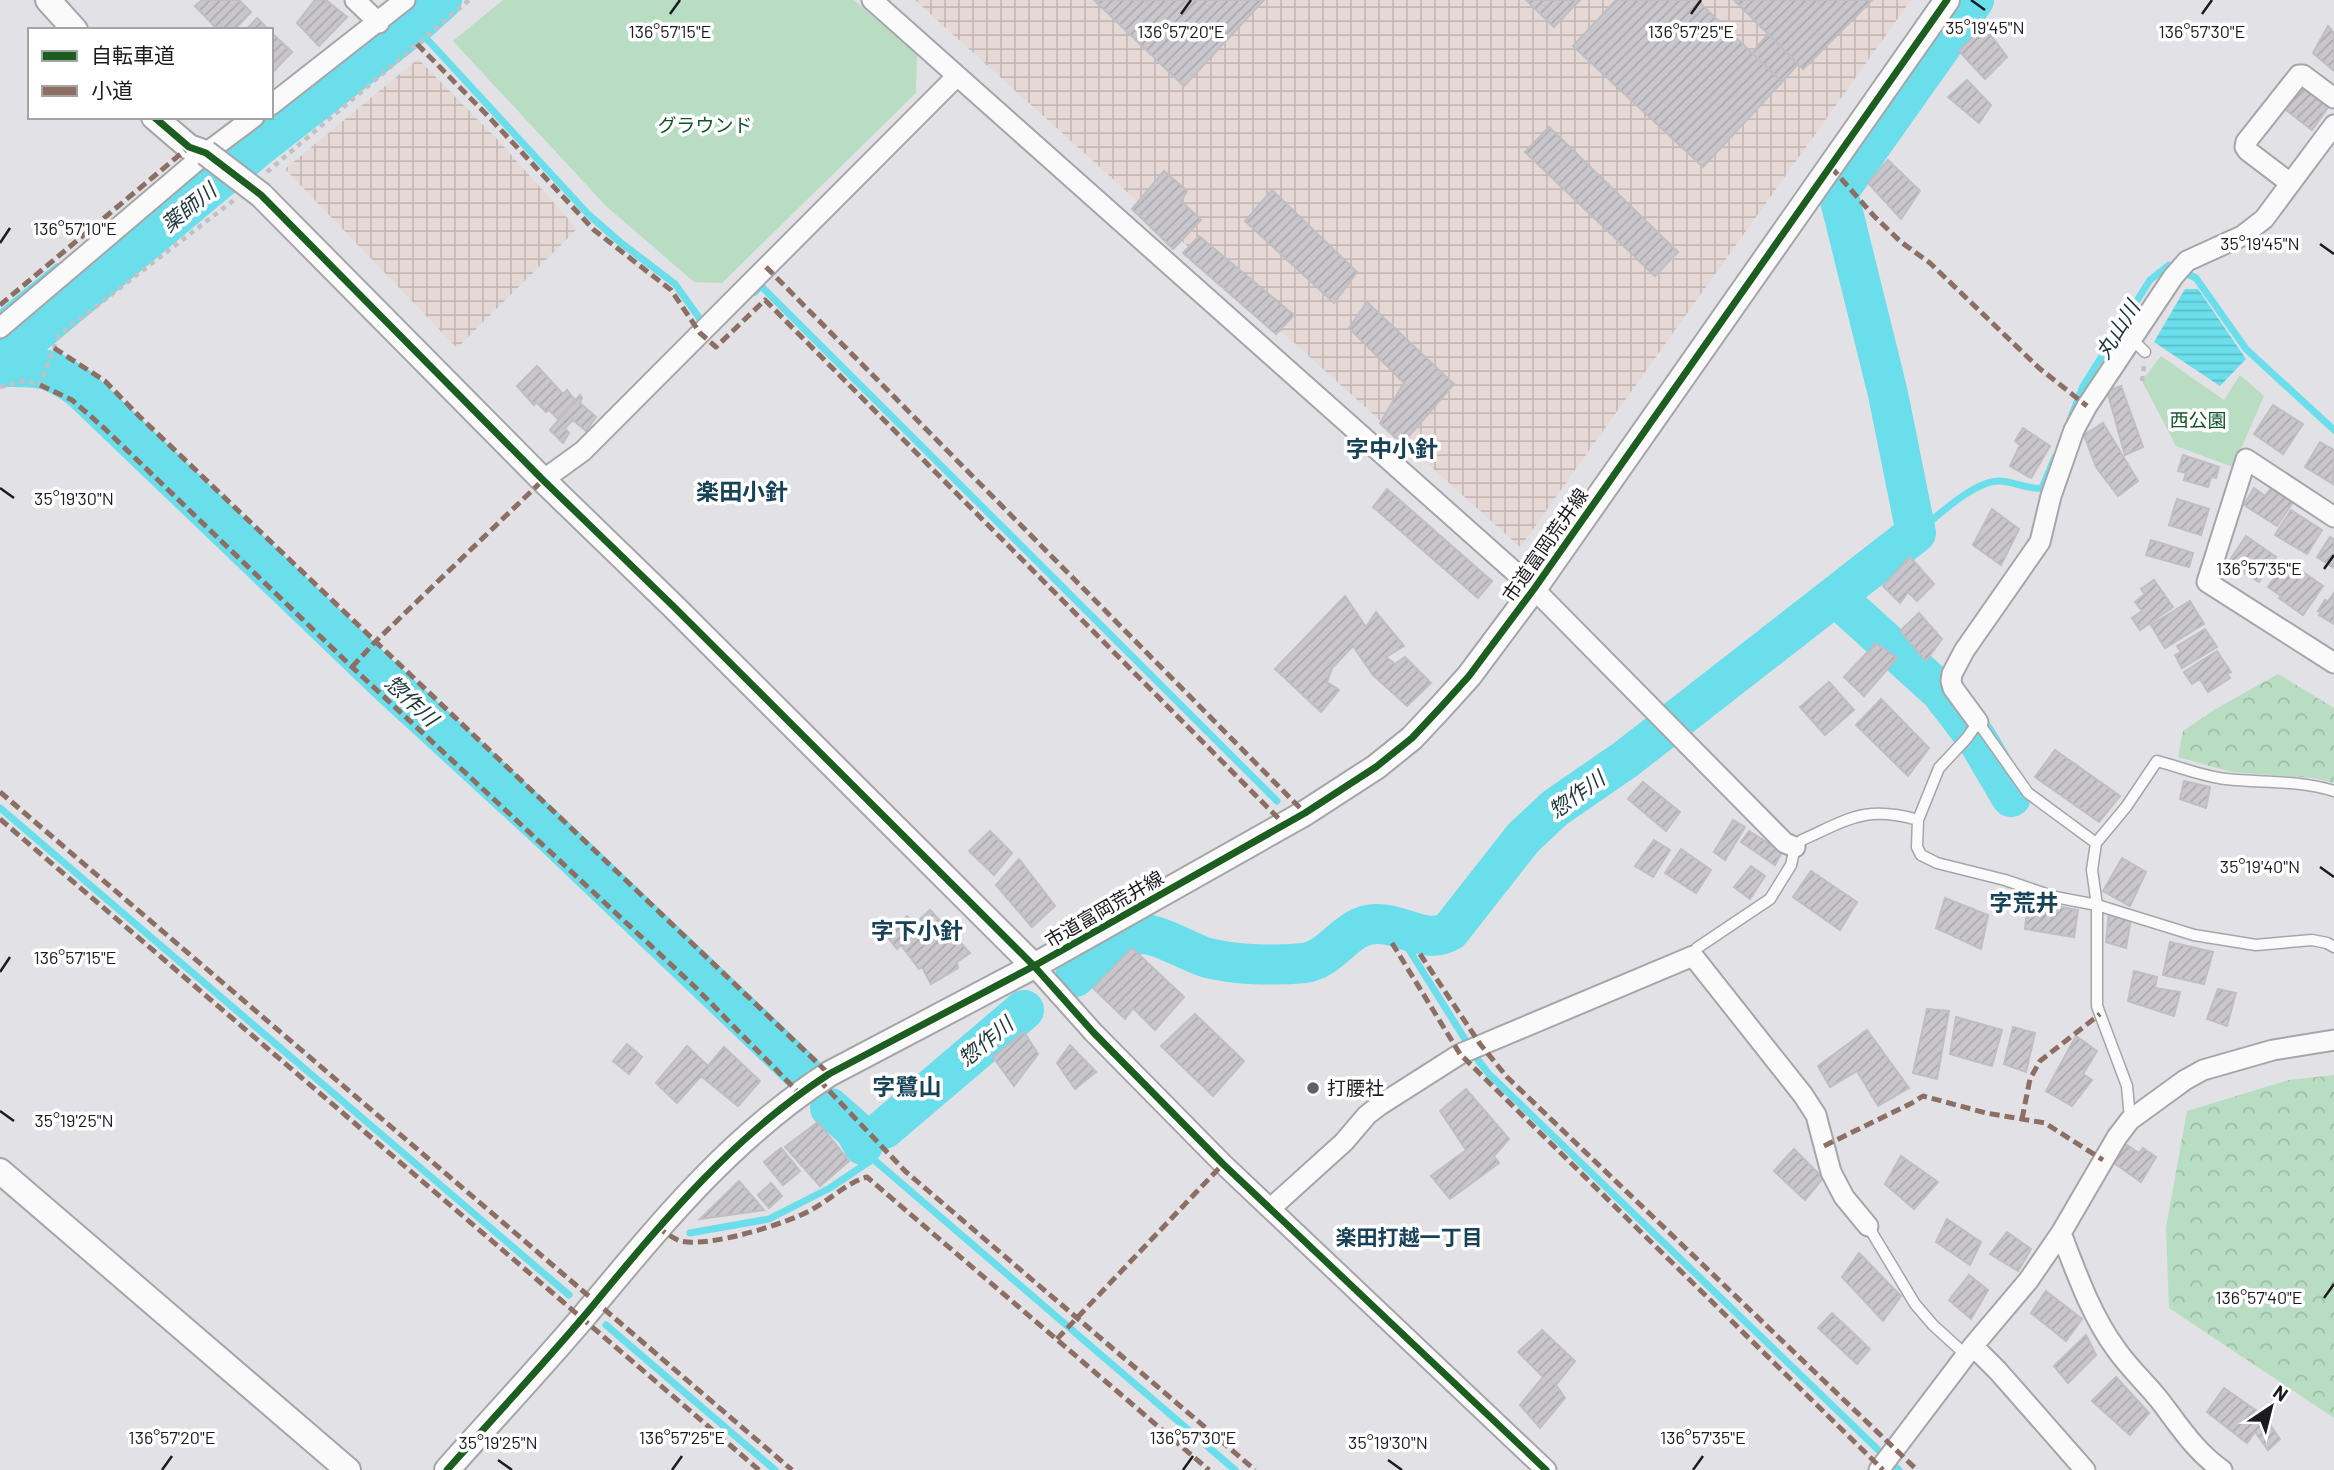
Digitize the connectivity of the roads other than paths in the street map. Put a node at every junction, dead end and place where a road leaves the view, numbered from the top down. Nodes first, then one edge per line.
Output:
1 (48, 0) edge
2 (355, 0) edge
3 (405, 0) edge
4 (872, 0) edge
5 (1947, 0) edge
6 (379, 23) junction
7 (73, 28) edge
8 (956, 77) junction
9 (2334, 98) edge
10 (273, 103) edge
11 (156, 119) edge
12 (251, 119) edge
13 (2334, 125) edge
14 (206, 153) junction
15 (2290, 183) junction
16 (0, 328) edge
17 (543, 480) junction
18 (2334, 516) edge
19 (1534, 589) junction
20 (2334, 663) edge
21 (1973, 730) junction
22 (2334, 791) edge
23 (1918, 820) junction
24 (2096, 843) junction
25 (1795, 847) junction
26 (2097, 905) junction
27 (2334, 947) edge
28 (1693, 956) junction
29 (1034, 967) junction
30 (2334, 1040) edge
31 (2130, 1120) junction
32 (0, 1171) edge
33 (1271, 1208) junction
34 (1868, 1226) joint
35 (2061, 1233) junction
36 (1969, 1351) junction
37 (1885, 1463) edge
38 (348, 1470) edge
39 (447, 1470) edge
40 (1546, 1470) edge
41 (2085, 1470) edge
42 (2222, 1470) edge

1 - 7 street
2 - 6 street
3 - 6 street
4 - 8 street
5 - 19 street, 市道富岡荒井線
6 - 10 street
8 - 17 street
8 - 19 street
9 - 15 street
11 - 14 street
12 - 14 street
13 - 15 street
14 - 16 street
14 - 17 street, bridge
15 - 21 street
17 - 29 street
18 - 20 street
19 - 25 street
19 - 29 street, 市道富岡荒井線
21 - 23 lane
21 - 24 lane
22 - 24 lane
23 - 25 lane
23 - 26 lane
24 - 26 lane
25 - 28 lane
26 - 27 lane
26 - 31 lane
28 - 33 street
28 - 34 street
29 - 33 street
29 - 39 street, 市道富岡荒井線
30 - 31 street
31 - 35 street
32 - 38 street
33 - 40 street
34 - 36 lane
35 - 36 street
35 - 42 street
36 - 37 street
36 - 41 street

